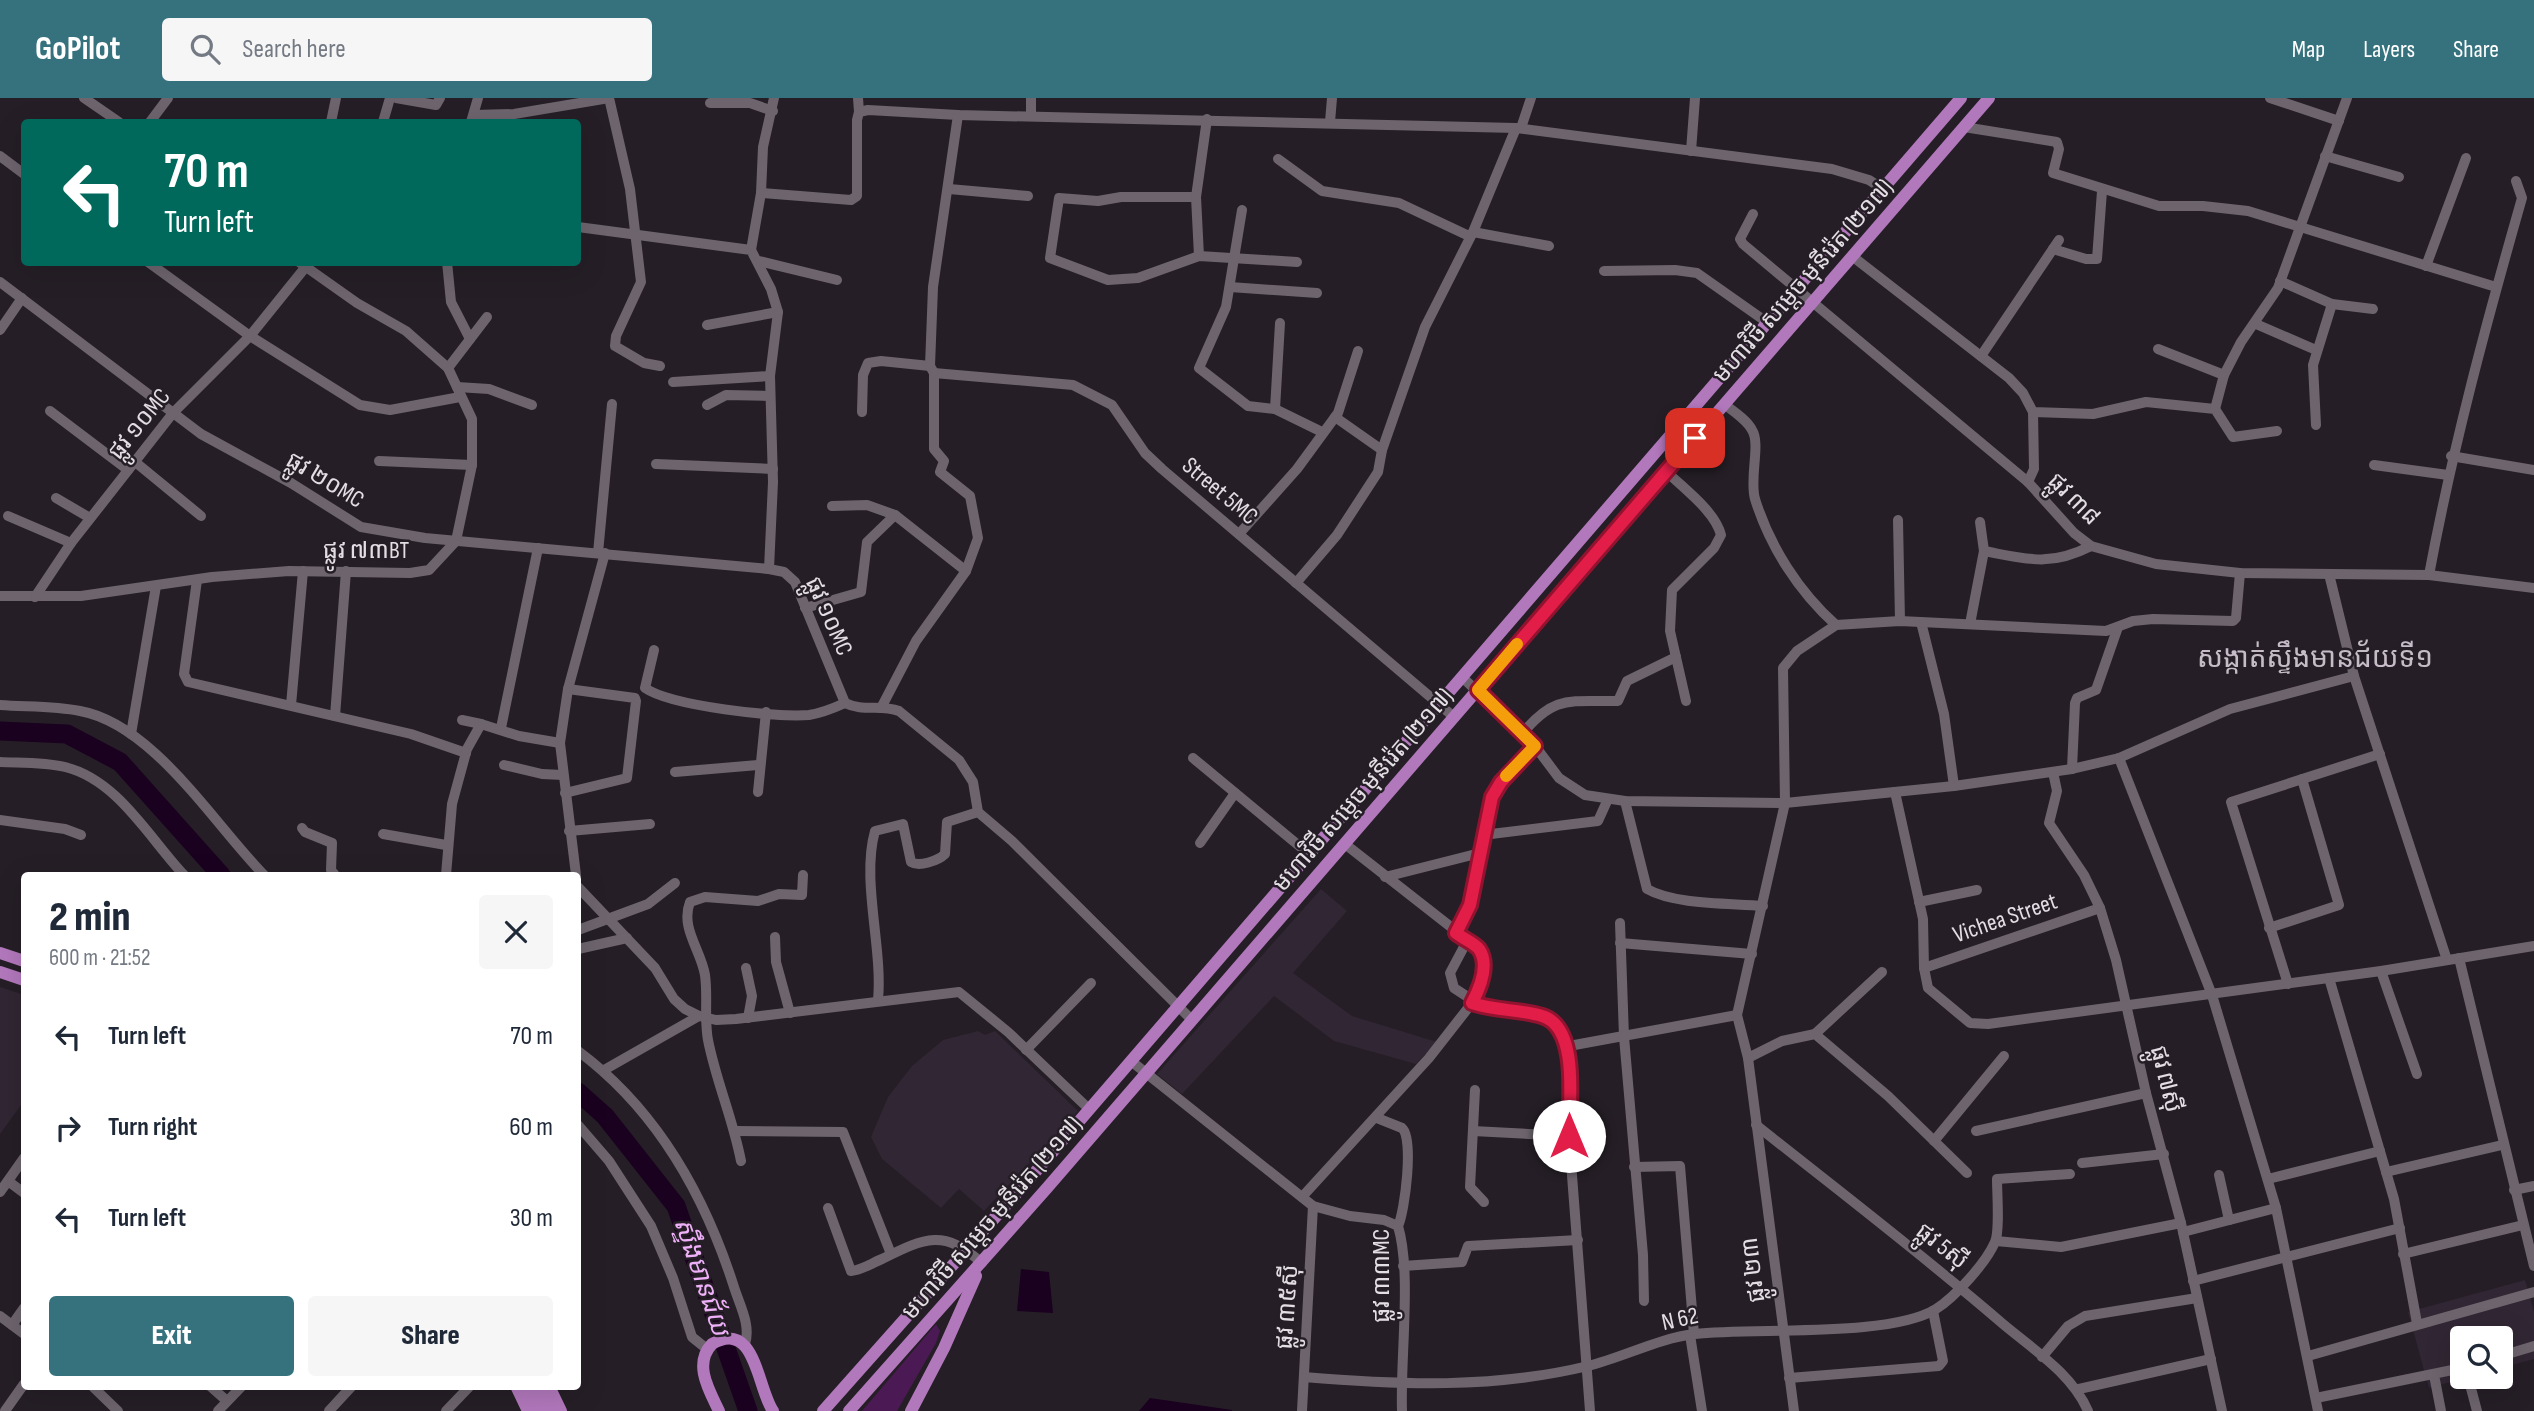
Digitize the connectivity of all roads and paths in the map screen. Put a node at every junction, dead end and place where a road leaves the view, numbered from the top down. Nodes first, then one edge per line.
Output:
1 (84, 98) edge
2 (168, 98) edge
3 (335, 98) edge
4 (390, 98) edge
5 (396, 98) edge
6 (440, 98) edge
7 (478, 98) edge
8 (609, 98) edge
9 (774, 98) edge
10 (858, 98) edge
11 (1031, 98) edge
12 (1332, 98) edge
13 (1531, 98) edge
14 (1695, 98) edge
15 (1961, 98) edge
16 (1989, 98) edge
17 (2270, 98) edge
18 (2347, 98) edge
19 (710, 103) dead end
20 (773, 111) junction
21 (859, 112) junction
22 (958, 115) junction
23 (1031, 116) junction
24 (115, 119) edge
25 (152, 119) edge
26 (332, 119) edge
27 (384, 119) edge
28 (473, 119) edge
29 (1207, 119) junction
30 (2339, 121) junction
31 (1330, 122) junction
32 (1964, 127) junction
33 (1519, 128) junction
34 (1691, 151) junction
35 (0, 156) edge
36 (2326, 156) junction
37 (2466, 158) dead end
38 (1278, 159) dead end
39 (21, 172) edge
40 (2399, 177) dead end
41 (2516, 181) dead end
42 (949, 189) junction
43 (1883, 189) junction
44 (2102, 191) junction
45 (761, 193) junction
46 (1028, 196) dead end
47 (1196, 197) junction
48 (1242, 211) dead end
49 (1753, 214) dead end
50 (2300, 226) junction
51 (581, 227) edge
52 (636, 234) junction
53 (1471, 234) junction
54 (1549, 246) dead end
55 (751, 250) junction
56 (1199, 256) junction
57 (1852, 256) junction
58 (1234, 260) junction
59 (759, 261) junction
60 (1297, 262) dead end
61 (154, 266) edge
62 (303, 266) edge
63 (308, 266) edge
64 (447, 266) edge
65 (2426, 266) junction
66 (1604, 271) dead end
67 (837, 280) dead end
68 (2280, 281) junction
69 (0, 282) edge
70 (1230, 287) junction
71 (1798, 287) junction
72 (2496, 288) junction
73 (1317, 293) dead end
74 (22, 298) junction
75 (1814, 301) junction
76 (2332, 304) junction
77 (2373, 309) dead end
78 (778, 312) junction
79 (487, 317) dead end
80 (1280, 323) dead end
81 (1768, 323) junction
82 (2256, 324) junction
83 (707, 325) dead end
84 (0, 330) edge
85 (250, 336) junction
86 (470, 339) junction
87 (2158, 349) dead end
88 (2316, 350) junction
89 (1358, 351) dead end
90 (1981, 356) junction
91 (660, 366) dead end
92 (448, 368) junction
93 (932, 370) junction
94 (2224, 375) junction
95 (770, 376) junction
96 (673, 382) dead end
97 (459, 392) junction
98 (770, 396) junction
99 (612, 404) dead end
100 (1724, 404) junction
101 (532, 405) dead end
102 (707, 405) dead end
103 (2215, 408) junction
104 (1275, 409) junction
105 (51, 411) dead end
106 (862, 412) dead end
107 (2034, 412) junction
108 (173, 413) junction
109 (1335, 417) junction
110 (2316, 425) dead end
111 (2277, 431) dead end
112 (1322, 432) junction
113 (1382, 450) junction
114 (2451, 456) junction
115 (379, 461) dead end
116 (656, 464) dead end
117 (472, 465) junction
118 (2374, 465) dead end
119 (131, 466) junction
120 (773, 469) junction
121 (2534, 470) edge
122 (1666, 471) junction
123 (2448, 475) junction
124 (2028, 482) junction
125 (55, 498) dead end
126 (832, 506) dead end
127 (895, 515) junction
128 (8, 516) dead end
129 (201, 516) dead end
130 (90, 518) junction
131 (1898, 520) dead end
132 (1980, 522) dead end
133 (1238, 534) junction
134 (456, 541) junction
135 (71, 543) junction
136 (2091, 546) junction
137 (538, 548) junction
138 (1984, 551) junction
139 (601, 553) junction
140 (769, 569) junction
141 (303, 571) junction
142 (346, 571) junction
143 (966, 571) junction
144 (2240, 573) junction
145 (2329, 574) junction
146 (2429, 575) junction
147 (197, 580) junction
148 (1296, 583) junction
149 (156, 586) junction
150 (2534, 588) edge
151 (0, 596) edge
152 (35, 597) junction
153 (805, 608) junction
154 (1900, 621) junction
155 (1921, 622) junction
156 (1970, 624) junction
157 (1836, 625) junction
158 (2118, 627) junction
159 (654, 650) dead end
160 (1676, 657) junction
161 (2354, 676) junction
162 (1462, 677) junction
163 (645, 688) junction
164 (568, 689) junction
165 (1478, 690) junction
166 (635, 698) junction
167 (1686, 701) dead end
168 (845, 703) junction
169 (1439, 704) junction
170 (0, 705) edge
171 (291, 705) junction
172 (881, 708) junction
173 (766, 712) junction
174 (335, 716) junction
175 (1454, 717) junction
176 (462, 720) dead end
177 (481, 724) junction
178 (501, 728) junction
179 (131, 734) junction
180 (1522, 734) junction
181 (560, 743) junction
182 (1535, 746) junction
183 (466, 753) junction
184 (2380, 754) junction
185 (1193, 758) dead end
186 (2119, 758) junction
187 (0, 762) edge
188 (504, 765) dead end
189 (758, 765) junction
190 (2072, 769) junction
191 (675, 772) dead end
192 (2053, 772) junction
193 (563, 775) junction
194 (2302, 779) junction
195 (1954, 786) junction
196 (758, 792) dead end
197 (1895, 792) junction
198 (565, 793) junction
199 (1235, 793) junction
200 (1608, 799) junction
201 (1625, 801) junction
202 (1785, 803) junction
203 (978, 812) junction
204 (0, 820) edge
205 (650, 824) dead end
206 (302, 828) dead end
207 (569, 831) junction
208 (383, 834) dead end
209 (81, 835) dead end
210 (1483, 835) junction
211 (1200, 843) dead end
212 (1345, 844) junction
213 (446, 845) junction
214 (1480, 853) junction
215 (1309, 854) junction
216 (181, 872) edge
217 (261, 872) edge
218 (333, 872) edge
219 (446, 872) edge
220 (576, 872) edge
221 (803, 875) dead end
222 (1385, 877) junction
223 (675, 883) dead end
224 (581, 890) edge
225 (1977, 890) dead end
226 (1919, 902) junction
227 (1763, 906) junction
228 (2100, 908) junction
229 (611, 920) junction
230 (1620, 923) dead end
231 (2270, 928) junction
232 (581, 929) edge
233 (1456, 933) junction
234 (775, 937) dead end
235 (627, 938) junction
236 (1467, 941) junction
237 (1620, 943) junction
238 (2534, 946) edge
239 (581, 948) edge
240 (0, 953) edge
241 (1752, 954) junction
242 (2453, 959) junction
243 (21, 960) edge
244 (746, 968) dead end
245 (1924, 968) junction
246 (2381, 971) junction
247 (0, 972) edge
248 (1882, 972) dead end
249 (2329, 978) junction
250 (21, 979) edge
251 (1091, 983) dead end
252 (2288, 984) junction
253 (2213, 995) junction
254 (878, 1000) junction
255 (1472, 1003) junction
256 (1177, 1007) junction
257 (2126, 1007) junction
258 (790, 1013) junction
259 (1737, 1015) junction
260 (703, 1017) junction
261 (748, 1018) junction
262 (1192, 1020) junction
263 (1815, 1034) junction
264 (1624, 1037) junction
265 (1569, 1046) junction
266 (1026, 1049) junction
267 (581, 1053) edge
268 (2004, 1056) dead end
269 (1748, 1058) junction
270 (1131, 1061) junction
271 (604, 1070) junction
272 (1146, 1074) junction
273 (2417, 1074) dead end
274 (1475, 1090) dead end
275 (2146, 1093) junction
276 (1089, 1109) junction
277 (1377, 1118) junction
278 (1756, 1125) junction
279 (581, 1128) edge
280 (1473, 1130) junction
281 (735, 1131) junction
282 (1976, 1131) dead end
283 (1569, 1136) junction
284 (1934, 1141) junction
285 (2502, 1145) junction
286 (2380, 1151) junction
287 (2164, 1154) junction
288 (741, 1161) dead end
289 (21, 1162) edge
290 (2081, 1163) dead end
291 (1634, 1167) junction
292 (2386, 1172) junction
293 (1967, 1173) dead end
294 (2070, 1174) dead end
295 (2219, 1175) dead end
296 (2268, 1179) junction
297 (8, 1181) junction
298 (2534, 1186) edge
299 (2514, 1191) junction
300 (0, 1192) edge
301 (21, 1192) edge
302 (1303, 1198) junction
303 (1484, 1202) dead end
304 (1312, 1206) junction
305 (828, 1208) dead end
306 (2276, 1208) junction
307 (2229, 1220) junction
308 (2523, 1225) junction
309 (1398, 1226) junction
310 (2182, 1228) junction
311 (2400, 1228) junction
312 (1578, 1240) junction
313 (1996, 1241) junction
314 (967, 1250) junction
315 (891, 1254) junction
316 (2403, 1254) junction
317 (2287, 1257) junction
318 (982, 1263) junction
319 (1403, 1266) junction
320 (2534, 1266) edge
321 (2193, 1281) junction
322 (1961, 1288) junction
323 (2534, 1292) edge
324 (2197, 1298) junction
325 (1644, 1301) dead end
326 (1933, 1311) junction
327 (21, 1312) edge
328 (0, 1316) edge
329 (2417, 1324) junction
330 (12, 1325) junction
331 (1781, 1330) junction
332 (21, 1332) edge
333 (1692, 1335) junction
334 (745, 1344) junction
335 (2534, 1346) edge
336 (707, 1349) junction
337 (2513, 1352) edge
338 (2308, 1356) junction
339 (2042, 1357) junction
340 (2211, 1359) junction
341 (1588, 1366) junction
342 (2450, 1371) edge
343 (2434, 1375) junction
344 (1304, 1377) junction
345 (1789, 1378) junction
346 (1401, 1385) junction
347 (21, 1388) edge
348 (2079, 1389) junction
349 (2471, 1389) edge
350 (96, 1390) edge
351 (215, 1390) edge
352 (238, 1390) edge
353 (348, 1390) edge
354 (466, 1390) edge
355 (518, 1390) edge
356 (528, 1390) edge
357 (540, 1390) edge
358 (552, 1390) edge
359 (2316, 1398) junction
360 (227, 1401) junction
361 (5, 1411) edge
362 (118, 1411) edge
363 (218, 1411) edge
364 (329, 1411) edge
365 (446, 1411) edge
366 (528, 1411) edge
367 (539, 1411) edge
368 (551, 1411) edge
369 (561, 1411) edge
370 (719, 1411) edge
371 (773, 1411) edge
372 (823, 1411) edge
373 (849, 1411) edge
374 (911, 1411) edge
375 (1302, 1411) edge
376 (1402, 1411) edge
377 (1590, 1411) edge
378 (1702, 1411) edge
379 (1794, 1411) edge
380 (2088, 1411) edge
381 (2222, 1411) edge
382 (2318, 1411) edge
383 (2441, 1411) edge
384 (2477, 1411) edge

1 - 24 street
2 - 25 street
3 - 26 street
4 - 27 street
5 - 6 street
7 - 28 street
8 - 28 street
8 - 52 street
9 - 20 street
10 - 21 street
11 - 23 street
12 - 31 street
13 - 33 street
14 - 34 street
15 - 43 main road, មហាវិថី សម្តេច មុនីរ៉េត (២១៧)
16 - 32 main road, មហាវិថី សម្តេច មុនីរ៉េត (២១៧)
17 - 30 street
18 - 30 street
19 - 20 street
20 - 45 street
21 - 22 street
21 - 45 street
22 - 23 street
22 - 42 street
23 - 29 street
29 - 31 street
29 - 47 street
30 - 36 street
31 - 33 street
32 - 44 street
32 - 57 main road, មហាវិថី សម្តេច មុនីរ៉េត (២១៧)
33 - 34 street
33 - 53 street
34 - 43 street
35 - 39 street
36 - 40 street
36 - 50 street
37 - 65 street
38 - 53 street
41 - 72 street
42 - 46 street
42 - 93 street
43 - 71 main road, មហាវិថី សម្តេច មុនីរ៉េត (២១៧)
44 - 50 street
44 - 90 street
45 - 55 street
47 - 56 street
47 - 56 street
48 - 58 street
49 - 71 street, ផ្លូវ ៣៨
50 - 65 street
50 - 68 street
51 - 52 street
52 - 55 street
52 - 91 street
53 - 54 street
53 - 113 street
55 - 59 street, ផ្លូវ ១០MC
56 - 58 street
57 - 75 main road, មហាវិថី សម្តេច មុនីរ៉េត (២១៧)
57 - 90 street
58 - 60 street
58 - 70 street
59 - 67 street
59 - 78 street, ផ្លូវ ១០MC
61 - 85 street
62 - 85 street, ផ្លូវ ១០MC
63 - 92 street
64 - 86 street
65 - 72 street
66 - 81 street
68 - 76 street
68 - 82 street
69 - 74 street, ផ្លូវ ២០MC
70 - 73 street
70 - 104 street
71 - 75 street, ផ្លូវ ៣៨
71 - 81 main road, មហាវិថី សម្តេច មុនីរ៉េត (២១៧)
72 - 114 street
74 - 84 street
74 - 108 street, ផ្លូវ ២០MC
75 - 100 main road, មហាវិថី សម្តេច មុនីរ៉េត (២១៧)
75 - 124 street, ផ្លូវ ៣៨
76 - 77 street
76 - 88 street
78 - 83 street
78 - 95 street, ផ្លូវ ១០MC
79 - 86 street
80 - 104 street
81 - 162 main road, មហាវិថី សម្តេច មុនីរ៉េត (២១៧)
82 - 88 street
82 - 94 street
85 - 97 street
85 - 108 street, ផ្លូវ ១០MC
86 - 92 street
87 - 94 street
88 - 110 street
89 - 109 street
90 - 107 street
92 - 97 street
93 - 106 street, Street 5MC
93 - 133 street, Street 5MC
93 - 143 street
94 - 103 street
95 - 96 street
95 - 98 street, ផ្លូវ ១០MC
97 - 101 street
97 - 117 street
98 - 102 street
98 - 120 street, ផ្លូវ ១០MC
99 - 139 street
100 - 122 main road, មហាវិថី សម្តេច មុនីរ៉េត (២១៧)
100 - 157 street
103 - 107 street
103 - 111 street
104 - 112 street
105 - 119 street
107 - 124 street
108 - 119 street, ផ្លូវ ១០MC
108 - 134 street, ផ្លូវ ២០MC
109 - 112 street
109 - 113 street
112 - 133 street
113 - 148 street
114 - 121 street
114 - 123 street
115 - 117 street
116 - 120 street
117 - 134 street
118 - 123 street
119 - 129 street
119 - 130 street, ផ្លូវ ១០MC
120 - 140 street, ផ្លូវ ១០MC
122 - 160 street
122 - 165 main road, មហាវិថី សម្តេច មុនីរ៉េត (២១៧)
123 - 146 street
124 - 136 street, ផ្លូវ ៣៨
125 - 130 street
126 - 127 street
127 - 143 street
127 - 153 street
128 - 135 street
130 - 135 street, ផ្លូវ ១០MC
131 - 154 street
132 - 138 street
133 - 148 street, Street 5MC
134 - 137 street, ផ្លូវ ២០MC
134 - 142 street, ផ្លូវ ៧៣BT
135 - 152 street, ផ្លូវ ១០MC
136 - 138 street
136 - 144 street, ផ្លូវ ៣៨
137 - 139 street, ផ្លូវ ២០MC
137 - 178 street
138 - 156 street
139 - 140 street, ផ្លូវ ២០MC
139 - 164 street
140 - 153 street, ផ្លូវ ១០MC
141 - 142 street, ផ្លូវ ៧៣BT
141 - 147 street, ផ្លូវ ៧៣BT
141 - 171 street
142 - 174 street
143 - 172 street
144 - 145 street, ផ្លូវ ៣៨
144 - 158 street
145 - 146 street, ផ្លូវ ៣៨
145 - 161 street
146 - 150 street, ផ្លូវ ៣៨
147 - 149 street, ផ្លូវ ៧៣BT
147 - 171 street
148 - 169 street, Street 5MC
149 - 152 street, ផ្លូវ ៧៣BT
149 - 179 street
151 - 152 street
153 - 168 street, ផ្លូវ ១០MC
154 - 155 street
154 - 157 street
155 - 156 street
155 - 195 street
156 - 158 street
157 - 202 street
158 - 190 street
159 - 163 street
160 - 167 street
160 - 180 street
161 - 184 street
161 - 186 street
162 - 165 street
162 - 169 main road, មហាវិថី សម្តេច មុនីរ៉េត (២១៧)
163 - 166 street
163 - 173 street
164 - 166 street
164 - 181 street
165 - 175 main road, មហាវិថី សម្តេច មុនីរ៉េត (២១៧)
165 - 180 street
166 - 198 street
168 - 172 street
168 - 173 street
169 - 175 street, Street 5MC
169 - 215 main road, មហាវិថី សម្តេច មុនីរ៉េត (២១៧)
170 - 179 street
171 - 174 street
172 - 203 street
173 - 189 street
174 - 183 street
175 - 212 main road, មហាវិថី សម្តេច មុនីរ៉េត (២១៧)
176 - 177 street
177 - 178 street
177 - 183 street
178 - 181 street
179 - 217 street
180 - 182 street
181 - 193 street
182 - 200 street
182 - 210 street
183 - 213 street
184 - 194 street
184 - 242 street
185 - 199 street
186 - 190 street
186 - 253 street
187 - 216 street
188 - 193 street
189 - 191 street
189 - 196 street
190 - 192 street
192 - 195 street
192 - 228 street, ផ្លូវ ៧ស៊ី
193 - 198 street
194 - 231 street
194 - 231 street
195 - 197 street
197 - 202 street
197 - 226 street
198 - 207 street
199 - 211 street
199 - 215 street
200 - 201 street
200 - 210 street
201 - 202 street
201 - 227 street
202 - 227 street
203 - 254 street
203 - 256 street
204 - 209 street
205 - 207 street
206 - 218 street
207 - 220 street
208 - 213 street
210 - 214 street
212 - 222 street
212 - 262 main road, មហាវិថី សម្តេច មុនីរ៉េត (២១៧)
213 - 219 street
214 - 222 street
214 - 233 street
215 - 256 main road, មហាវិថី សម្តេច មុនីរ៉េត (២១៧)
221 - 260 street
222 - 233 street
223 - 229 street
224 - 229 street
225 - 226 street
226 - 245 street
227 - 241 street
228 - 245 street, Vichea Street
228 - 257 street, ផ្លូវ ៧ស៊ី
229 - 232 street
229 - 235 street
230 - 237 street
231 - 252 street
233 - 236 street
234 - 258 street
235 - 239 street
235 - 260 street
236 - 255 street
236 - 255 street
237 - 241 street
237 - 264 street
238 - 242 street
240 - 243 main road
241 - 259 street
242 - 246 street
242 - 285 street
244 - 261 street
245 - 257 street
246 - 249 street
246 - 273 street
247 - 250 main road
248 - 263 street
249 - 252 street
249 - 286 street
251 - 266 street
252 - 253 street
253 - 257 street
253 - 296 street
254 - 258 street
254 - 266 street
255 - 265 street
255 - 277 street
256 - 262 street
256 - 270 main road, មហាវិថី សម្តេច មុនីរ៉េត (២១៧)
257 - 275 street, ផ្លូវ ៧ស៊ី
258 - 261 street
259 - 264 street
259 - 269 street, ផ្លូវ ២៣
260 - 261 street
260 - 271 street
260 - 281 street
262 - 272 main road, មហាវិថី សម្តេច មុនីរ៉េត (២១៧)
263 - 269 street
263 - 284 street
264 - 265 street
264 - 291 street
265 - 283 street
266 - 276 street
267 - 271 street
268 - 284 street
269 - 278 street, ផ្លូវ ២៣
270 - 272 street
270 - 276 main road, មហាវិថី សម្តេច មុនីរ៉េត (២១៧)
271 - 334 street
272 - 302 street
272 - 318 main road, មហាវិថី សម្តេច មុនីរ៉េត (២១៧)
274 - 280 street
275 - 282 street
275 - 287 street, ផ្លូវ ៧ស៊ី
276 - 314 main road, មហាវិថី សម្តេច មុនីរ៉េត (២១៧)
277 - 302 street
277 - 309 street, ផ្លូវ ៣៣MC
278 - 322 street, ផ្លូវ 5ស៊ី
278 - 331 street, ផ្លូវ ២៣
279 - 336 street
280 - 283 street
280 - 303 street
281 - 288 street
281 - 315 street
283 - 312 street
284 - 293 street
285 - 292 street
285 - 299 street
286 - 292 street
286 - 296 street
287 - 290 street
287 - 310 street, ផ្លូវ ៧ស៊ី
289 - 297 street
291 - 325 street
291 - 333 street
292 - 311 street
294 - 313 street
295 - 307 street
296 - 306 street
297 - 300 street
297 - 301 street
298 - 299 street
299 - 308 street
302 - 304 street
304 - 309 street
304 - 344 street, ផ្លូវ ៣៥ស៊ី
305 - 315 street
306 - 307 street
306 - 317 street
307 - 310 street
308 - 316 street
308 - 320 street
309 - 319 street, ផ្លូវ ៣៣MC
310 - 313 street
310 - 321 street, ផ្លូវ ៧ស៊ី
311 - 316 street
311 - 317 street
312 - 319 street
312 - 341 street
313 - 322 street, N 62
314 - 315 street
314 - 318 street
314 - 372 main road, មហាវិថី សម្តេច មុនីរ៉េត (២១៧)
316 - 329 street
317 - 321 street
317 - 338 street
318 - 373 main road, មហាវិថី សម្តេច មុនីរ៉េត (២១៧)
318 - 374 main road
319 - 346 street, ផ្លូវ ៣៣MC
321 - 324 street, ផ្លូវ ៧ស៊ី
322 - 326 street, N 62
322 - 339 street, ផ្លូវ 5ស៊ី
323 - 329 street
324 - 339 street
324 - 340 street, ផ្លូវ ៧ស៊ី
326 - 331 street, N 62
326 - 345 street
327 - 330 street
328 - 330 street
329 - 338 street
330 - 332 street
331 - 333 street, N 62
331 - 345 street, ផ្លូវ ២៣
333 - 341 street, N 62
333 - 378 street
334 - 336 main road
334 - 371 main road
335 - 337 street
336 - 370 main road
338 - 359 street
339 - 348 street, ផ្លូវ 5ស៊ី
340 - 348 street
340 - 381 street, ផ្លូវ ៧ស៊ី
341 - 346 street, N 62
341 - 377 street
342 - 343 street
343 - 359 street
343 - 383 street
344 - 346 street, N 62
344 - 375 street, ផ្លូវ ៣៥ស៊ី
345 - 379 street, ផ្លូវ ២៣
346 - 376 street, ផ្លូវ ៣៣MC
347 - 361 street
348 - 380 street, ផ្លូវ 5ស៊ី
349 - 384 street
350 - 362 street
351 - 360 street
352 - 360 street
353 - 364 street
354 - 365 street
355 - 366 main road
356 - 367 main road
357 - 368 main road
358 - 369 main road
359 - 382 street
360 - 363 street

